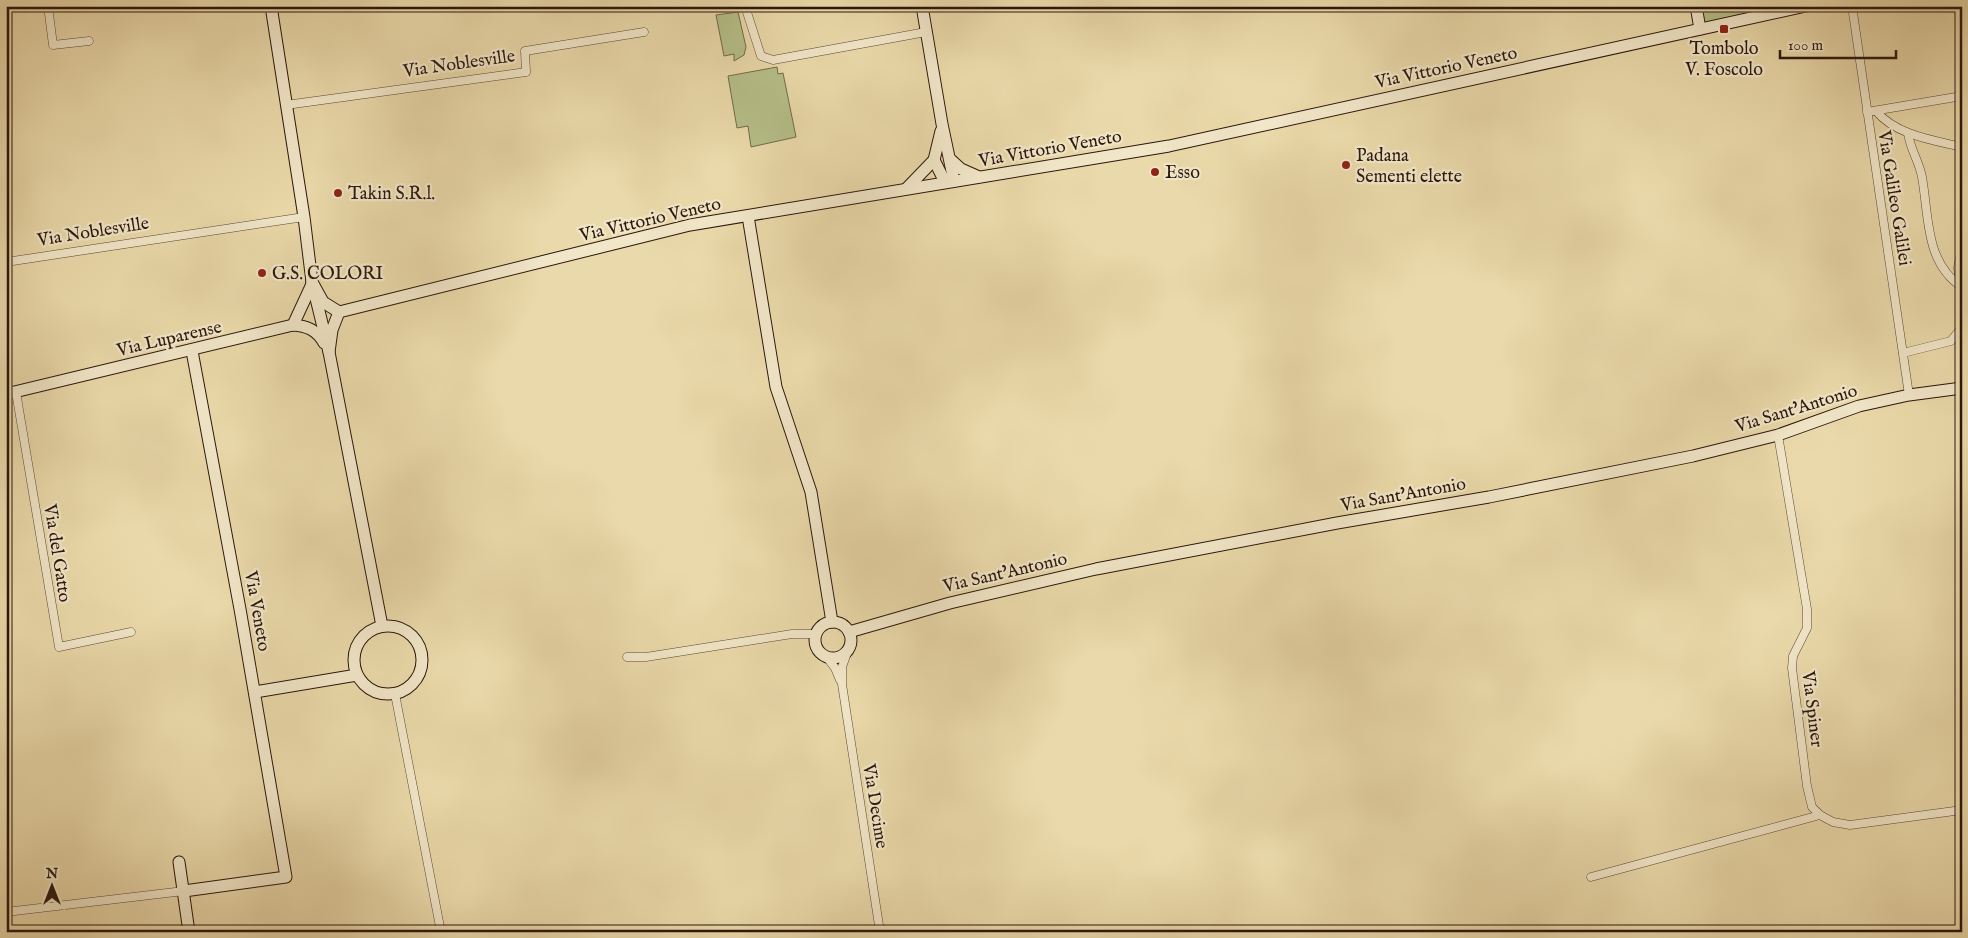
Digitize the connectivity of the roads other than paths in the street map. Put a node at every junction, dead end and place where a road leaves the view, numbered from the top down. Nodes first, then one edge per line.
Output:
1 (48, 6) edge
2 (271, 6) edge
3 (745, 6) edge
4 (922, 6) edge
5 (1696, 6) edge
6 (1806, 6) edge
7 (1852, 6) edge
8 (1700, 29) junction
9 (644, 32) dead end
10 (926, 32) junction
11 (89, 41) dead end
12 (1962, 96) edge
13 (286, 104) junction
14 (1876, 111) junction
15 (1867, 112) junction
16 (942, 124) junction
17 (1908, 133) junction
18 (1962, 147) edge
19 (950, 159) junction
20 (934, 160) junction
21 (981, 178) junction
22 (949, 182) junction
23 (906, 189) junction
24 (748, 216) junction
25 (304, 217) junction
26 (1962, 248) edge
27 (6, 262) edge
28 (312, 282) junction
29 (1961, 288) edge
30 (339, 312) junction
31 (293, 325) junction
32 (1962, 327) edge
33 (192, 351) junction
34 (329, 352) junction
35 (1904, 353) junction
36 (1962, 388) edge
37 (11, 393) edge
38 (1909, 395) junction
39 (1778, 434) junction
40 (832, 622) junction
41 (382, 626) junction
42 (131, 632) dead end
43 (849, 632) junction
44 (816, 634) junction
45 (848, 650) junction
46 (826, 656) junction
47 (627, 657) dead end
48 (357, 675) junction
49 (842, 684) junction
50 (255, 692) junction
51 (395, 694) junction
52 (1962, 810) edge
53 (1820, 815) junction
54 (179, 862) dead end
55 (1591, 877) dead end
56 (1962, 888) edge
57 (184, 890) junction
58 (6, 912) edge
59 (189, 932) edge
60 (441, 932) edge
61 (880, 932) edge
62 (1960, 932) edge

1 - 11 street
2 - 13 street
3 - 10 street
4 - 10 street
5 - 8 street
6 - 8 street, Via Vittorio Veneto
7 - 15 street, Via Galileo Galilei
8 - 21 street, Via Vittorio Veneto
9 - 13 street, Via Noblesville
10 - 16 street
12 - 14 street
13 - 25 street
14 - 15 street
14 - 17 street
15 - 35 street, Via Galileo Galilei
16 - 19 street
16 - 20 street
17 - 18 street
17 - 29 street
19 - 21 street
19 - 22 street
20 - 22 street
20 - 23 street
21 - 22 street, Via Vittorio Veneto
22 - 23 street, Via Vittorio Veneto
23 - 24 street, Via Vittorio Veneto
24 - 30 street, Via Vittorio Veneto
24 - 40 street
25 - 27 street, Via Noblesville
25 - 28 street
26 - 29 street
28 - 30 street
28 - 31 street
28 - 34 street
30 - 34 street
31 - 33 street, Via Luparense
31 - 34 street
32 - 35 street
33 - 37 street, Via Luparense
33 - 50 street, Via Veneto
34 - 41 street
35 - 38 street, Via Galileo Galilei
36 - 38 street, Via Sant'Antonio
37 - 42 street, Via del Gatto
38 - 39 street, Via Sant'Antonio
39 - 43 street, Via Sant'Antonio
39 - 53 street, Via Spiner
40 - 43 street
40 - 44 street
41 - 48 street
41 - 51 street
43 - 45 street
44 - 46 street
44 - 47 street
45 - 46 street
45 - 49 street, Via Decime
46 - 49 street, Via Decime
48 - 50 street
48 - 51 street
49 - 61 street, Via Decime
50 - 57 street, Via Veneto
51 - 60 street
52 - 53 street
53 - 55 street
54 - 57 street
56 - 62 street
57 - 58 street
57 - 59 street

